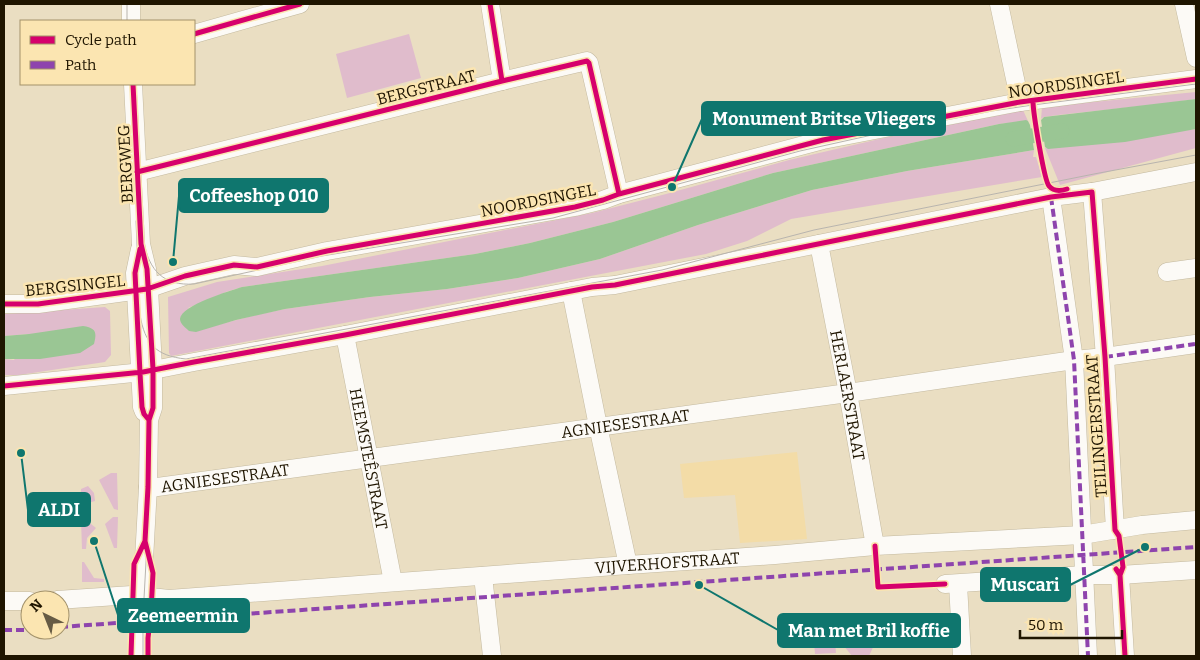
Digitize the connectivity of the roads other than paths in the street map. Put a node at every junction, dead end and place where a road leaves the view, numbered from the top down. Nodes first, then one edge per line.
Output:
1 (131, 4) edge
2 (300, 4) edge
3 (490, 4) edge
4 (1000, 4) edge
5 (1184, 4) edge
6 (131, 20) edge
7 (195, 34) edge
8 (1196, 58) edge
9 (1196, 79) edge
10 (502, 81) junction
11 (134, 85) edge
12 (1020, 102) junction
13 (137, 172) junction
14 (1196, 172) edge
15 (1092, 192) junction
16 (619, 194) junction
17 (1051, 197) junction
18 (819, 244) junction
19 (1196, 268) edge
20 (1167, 272) dead end
21 (143, 290) junction
22 (571, 291) junction
23 (4, 304) edge
24 (345, 335) junction
25 (1196, 349) edge
26 (1105, 357) junction
27 (1074, 360) junction
28 (146, 371) junction
29 (4, 386) edge
30 (848, 393) junction
31 (598, 426) junction
32 (370, 459) junction
33 (148, 487) junction
34 (1196, 520) edge
35 (1115, 530) junction
36 (1082, 535) junction
37 (875, 546) junction
38 (628, 564) junction
39 (1196, 570) edge
40 (1084, 575) junction
41 (1120, 575) junction
42 (483, 576) junction
43 (393, 582) junction
44 (140, 596) junction
45 (70, 599) edge
46 (4, 601) edge
47 (20, 601) edge
48 (140, 656) edge
49 (492, 656) edge
50 (962, 656) edge
51 (1088, 656) edge
52 (1125, 656) edge

1 - 6 street
2 - 7 street
3 - 10 street
4 - 12 street
5 - 8 street
9 - 12 street, NOORDSINGEL
10 - 13 street, BERGSTRAAT
10 - 16 street, BERGSTRAAT
11 - 13 street, BERGWEG
12 - 16 street, NOORDSINGEL
13 - 21 street, BERGWEG
14 - 15 street
15 - 17 street
15 - 26 street, TEILINGERSTRAAT
16 - 21 street, NOORDSINGEL
17 - 18 street
17 - 27 street, TEILINGERSTRAAT
18 - 22 street
18 - 30 street, HERLAERSTRAAT
19 - 20 street
21 - 23 street, BERGSINGEL
21 - 28 street, BERGWEG
22 - 24 street
22 - 31 street
24 - 28 street
24 - 32 street, HEEMSTEÊSTRAAT
25 - 26 street, AGNIESESTRAAT
26 - 27 street, AGNIESESTRAAT
26 - 35 street, TEILINGERSTRAAT
27 - 30 street, AGNIESESTRAAT
27 - 36 street, TEILINGERSTRAAT
28 - 29 street
28 - 33 street, BERGWEG
30 - 31 street, AGNIESESTRAAT
30 - 37 street, HERLAERSTRAAT
31 - 32 street, AGNIESESTRAAT
31 - 38 street
32 - 33 street, AGNIESESTRAAT
32 - 43 street, HEEMSTEÊSTRAAT
33 - 44 street, BERGWEG
34 - 35 street, VIJVERHOFSTRAAT
35 - 36 street, VIJVERHOFSTRAAT
36 - 37 street, VIJVERHOFSTRAAT
36 - 40 street, TEILINGERSTRAAT
37 - 38 street, VIJVERHOFSTRAAT
38 - 42 street, VIJVERHOFSTRAAT
39 - 41 street
40 - 41 street
40 - 50 street
40 - 51 street, TEILINGERSTRAAT
41 - 52 street
42 - 43 street, VIJVERHOFSTRAAT
42 - 49 street
43 - 44 street, VIJVERHOFSTRAAT
44 - 45 street, VIJVERHOFSTRAAT
44 - 48 street, BERGWEG
46 - 47 street

